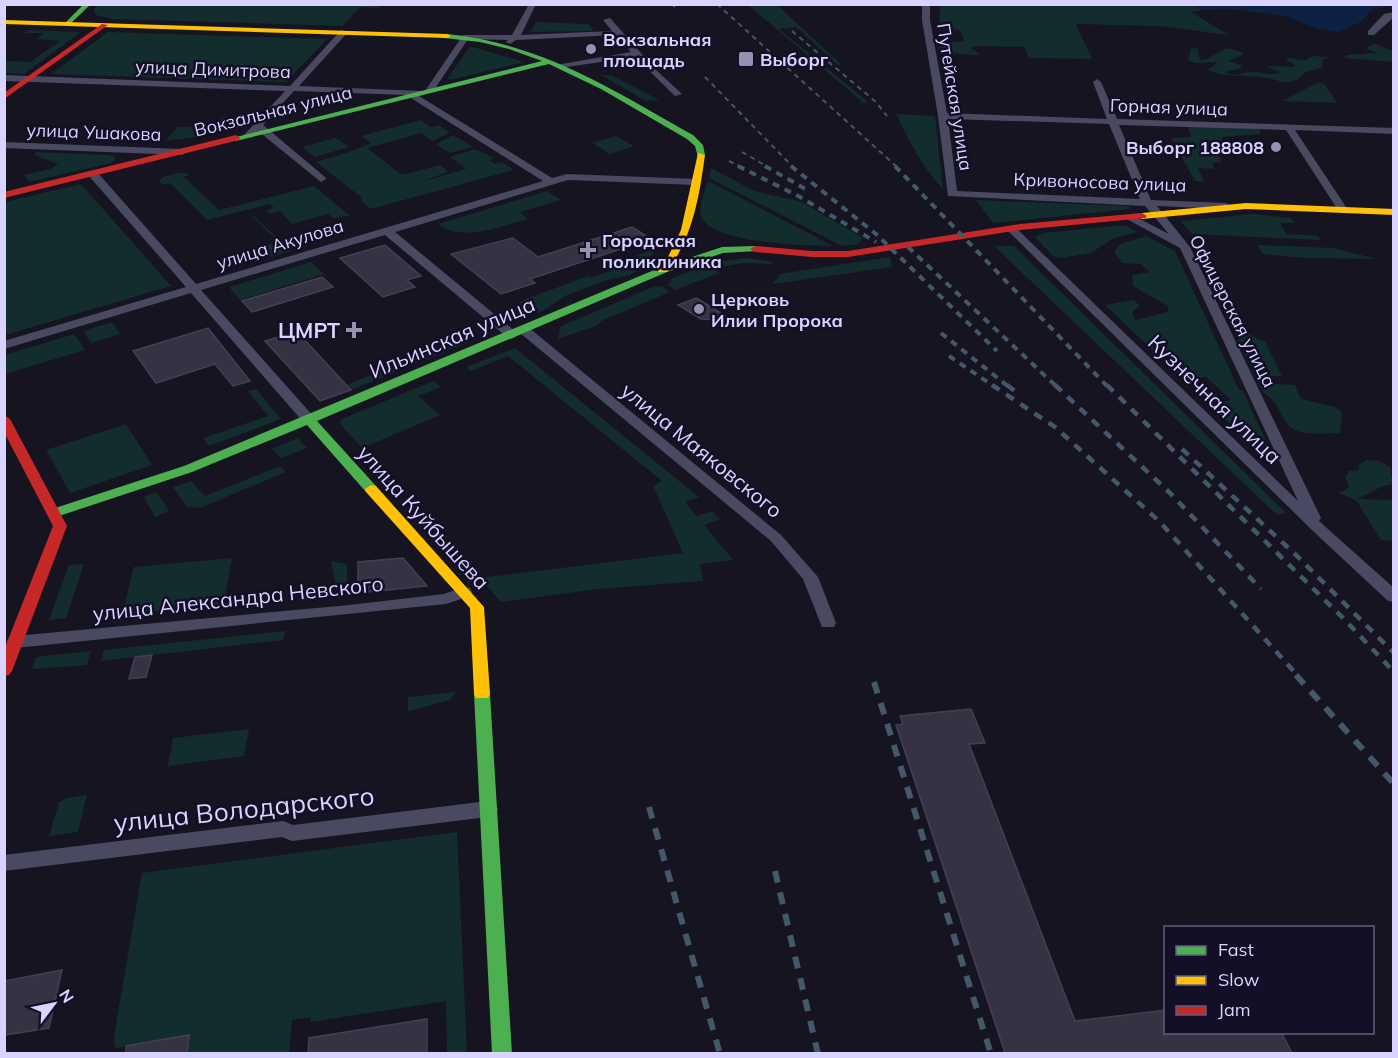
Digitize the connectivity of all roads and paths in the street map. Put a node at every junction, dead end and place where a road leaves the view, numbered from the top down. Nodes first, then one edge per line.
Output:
1 (88, 4) edge
2 (533, 4) edge
3 (926, 4) edge
4 (1394, 14) edge
5 (607, 20) dead end
6 (4, 22) edge
7 (67, 24) junction
8 (105, 25) junction
9 (344, 32) junction
10 (618, 33) junction
11 (1371, 33) dead end
12 (466, 37) junction
13 (511, 41) junction
14 (637, 54) junction
15 (556, 63) junction
16 (4, 78) edge
17 (29, 79) junction
18 (1097, 82) dead end
19 (291, 88) junction
20 (418, 93) junction
21 (678, 94) dead end
22 (4, 97) edge
23 (943, 116) junction
24 (1113, 122) junction
25 (1289, 128) junction
26 (257, 131) junction
27 (1394, 131) edge
28 (4, 145) edge
29 (142, 149) junction
30 (182, 152) junction
31 (134, 164) junction
32 (93, 174) junction
33 (321, 179) dead end
34 (547, 180) junction
35 (696, 182) junction
36 (952, 194) joint
37 (4, 195) edge
38 (1147, 202) junction
39 (1246, 206) junction
40 (1343, 210) junction
41 (1394, 212) edge
42 (1157, 215) junction
43 (1128, 217) junction
44 (687, 222) junction
45 (1010, 228) junction
46 (387, 231) junction
47 (1185, 247) junction
48 (744, 248) junction
49 (874, 252) joint
50 (663, 270) junction
51 (194, 289) junction
52 (518, 332) junction
53 (4, 345) edge
54 (4, 419) edge
55 (309, 420) junction
56 (54, 513) junction
57 (1318, 528) junction
58 (464, 592) junction
59 (1394, 597) edge
60 (828, 623) dead end
61 (10, 641) edge
62 (4, 671) edge
63 (488, 809) junction
64 (4, 863) edge
65 (502, 1053) edge

1 - 7 main road
2 - 13 street
3 - 23 street, Путейская улица
4 - 11 street
5 - 10 street
6 - 7 main road
7 - 8 main road
8 - 9 main road
8 - 17 main road
9 - 12 main road
9 - 19 street
10 - 13 street
10 - 14 street
12 - 13 main road
12 - 20 street
13 - 15 main road
14 - 15 street
14 - 21 street
15 - 20 main road, Вокзальная улица
15 - 35 main road
16 - 17 street, улица Димитрова
17 - 19 street, улица Димитрова
17 - 22 main road
18 - 24 street, Офицерская улица
19 - 20 street, улица Димитрова
19 - 26 street
20 - 26 main road, Вокзальная улица
20 - 34 street
23 - 24 street, Горная улица
23 - 36 street, Путейская улица
24 - 25 street, Горная улица
24 - 38 street, Офицерская улица
25 - 27 street, Горная улица
25 - 40 street
26 - 30 main road, Вокзальная улица
26 - 33 street
28 - 29 street, улица Ушакова
29 - 30 street, улица Ушакова
29 - 31 street
30 - 31 main road, Вокзальная улица
31 - 32 main road, Вокзальная улица
32 - 37 main road, Вокзальная улица
32 - 51 street, улица Куйбышева
34 - 35 street, улица Акулова
34 - 46 street, улица Акулова
35 - 44 main road
36 - 38 street, Кривоносова улица
38 - 39 street, Кривоносова улица
38 - 42 street, Офицерская улица
39 - 40 main road, Кривоносова улица
39 - 42 main road, Кривоносова улица
40 - 41 main road, Кривоносова улица
42 - 43 main road, Кривоносова улица
42 - 47 street, Офицерская улица
43 - 45 main road, Кривоносова улица
43 - 47 street
44 - 48 main road
44 - 50 main road
45 - 49 main road, Кривоносова улица
45 - 57 street, Кузнечная улица
46 - 51 street, улица Акулова
46 - 52 street, улица Маяковского
47 - 57 street, Офицерская улица
48 - 49 main road, Ильинская улица
48 - 50 main road, Ильинская улица
50 - 52 main road, Ильинская улица
51 - 53 street, улица Акулова
51 - 55 street, улица Куйбышева
52 - 55 main road, Ильинская улица
52 - 60 street, улица Маяковского
54 - 56 main road
55 - 56 main road, Ильинская улица
55 - 58 main road, улица Куйбышева
56 - 61 main road
57 - 59 street, Кузнечная улица
58 - 61 street, улица Александра Невского
58 - 63 main road, улица Куйбышева
61 - 62 main road
63 - 64 street, улица Володарского
63 - 65 main road, улица Куйбышева

